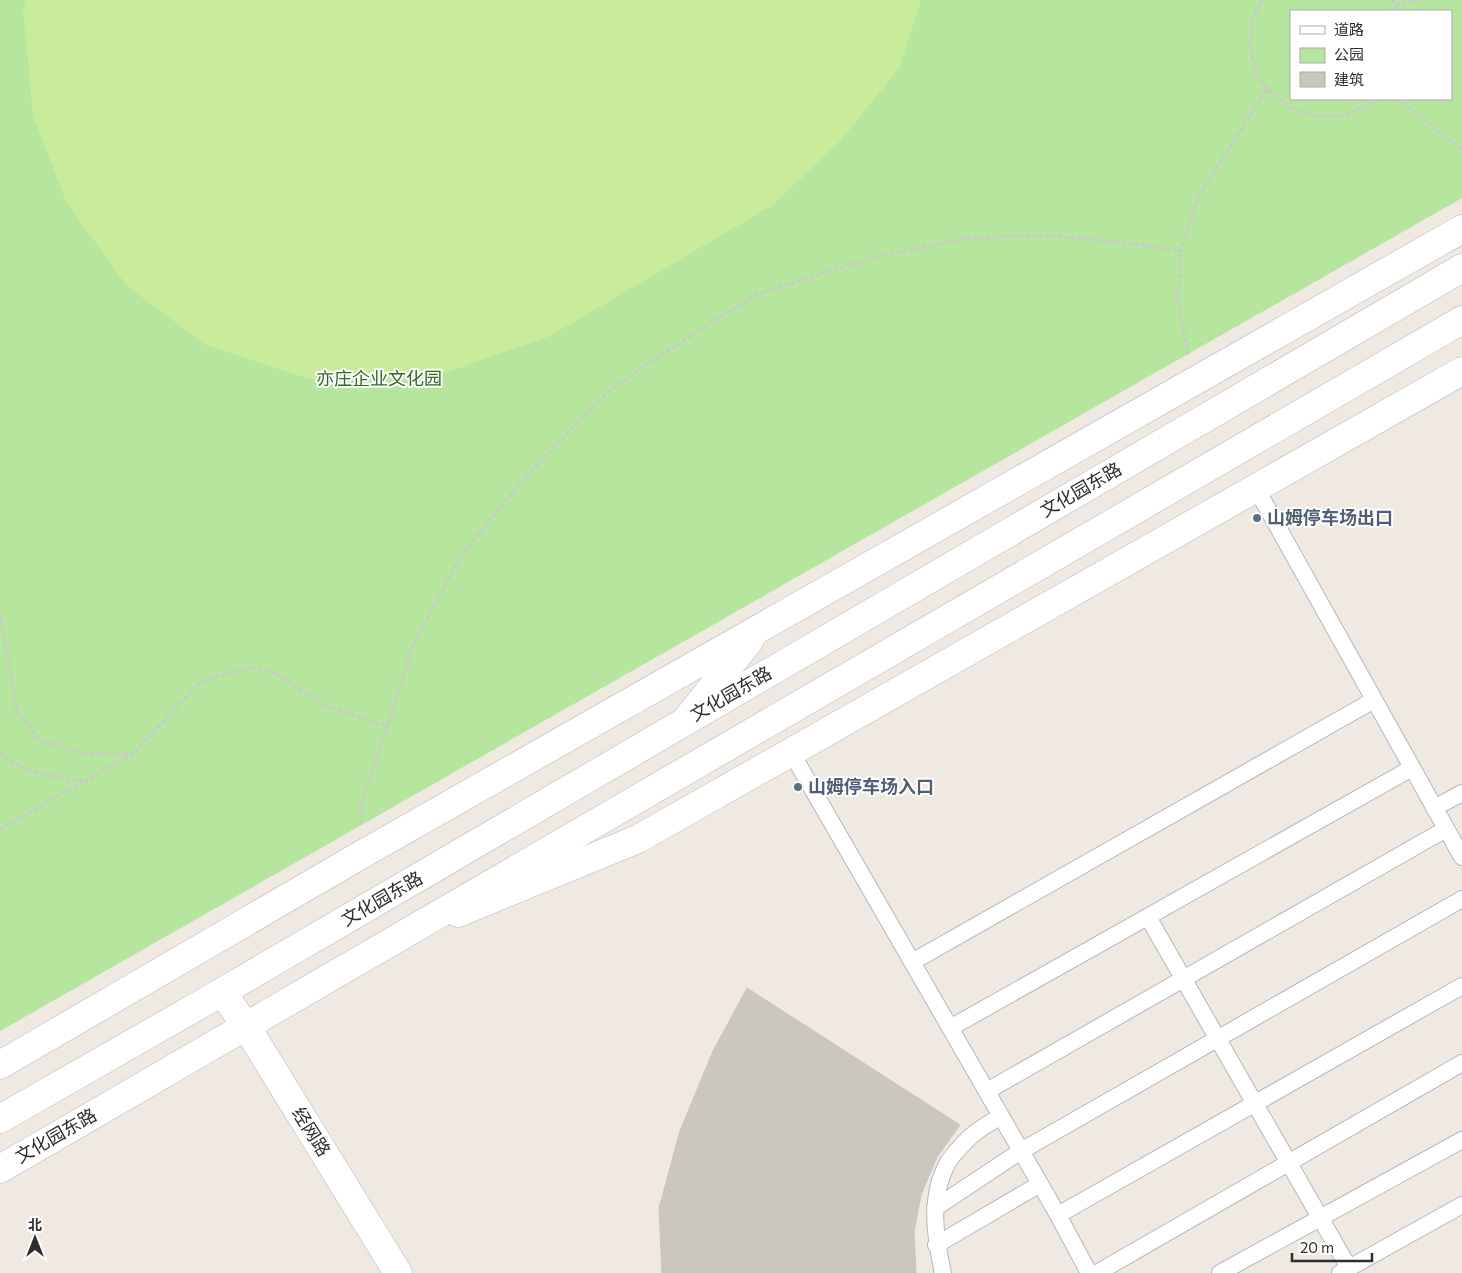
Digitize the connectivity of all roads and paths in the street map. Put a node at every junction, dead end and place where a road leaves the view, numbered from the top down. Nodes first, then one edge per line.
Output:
1 (1262, 0) edge
2 (1392, 0) edge
3 (1418, 0) edge
4 (1396, 4) junction
5 (1398, 10) edge
6 (1267, 89) junction
7 (1376, 100) edge
8 (1398, 100) edge
9 (1462, 148) edge
10 (1462, 229) edge
11 (1180, 251) junction
12 (1462, 268) edge
13 (1462, 320) edge
14 (1462, 371) edge
15 (1196, 382) junction
16 (1256, 488) junction
17 (0, 614) edge
18 (758, 630) junction
19 (1374, 700) junction
20 (685, 721) junction
21 (387, 727) junction
22 (792, 752) junction
23 (0, 753) edge
24 (133, 754) junction
25 (1412, 768) junction
26 (84, 781) junction
27 (1462, 793) edge
28 (1434, 808) junction
29 (0, 829) edge
30 (1446, 829) junction
31 (359, 856) junction
32 (1462, 858) edge
33 (1462, 899) edge
34 (1148, 917) junction
35 (401, 937) junction
36 (912, 962) junction
37 (1462, 986) edge
38 (222, 992) junction
39 (246, 1026) junction
40 (950, 1028) junction
41 (1462, 1063) edge
42 (0, 1065) edge
43 (986, 1091) junction
44 (1001, 1116) junction
45 (0, 1119) edge
46 (1462, 1140) edge
47 (1021, 1151) junction
48 (0, 1169) edge
49 (1040, 1184) junction
50 (1462, 1206) edge
51 (935, 1208) junction
52 (1058, 1215) junction
53 (936, 1245) junction
54 (1087, 1271) edge
55 (1344, 1271) edge
56 (398, 1273) edge
57 (943, 1273) edge
58 (1220, 1273) edge

1 - 6 path
2 - 4 path
3 - 4 path
4 - 5 path
6 - 7 path
6 - 11 path
8 - 9 path
10 - 15 main road
11 - 15 path
11 - 21 path
12 - 20 main road, 文化园东路
13 - 35 main road, 文化园东路
14 - 16 main road
15 - 18 main road
16 - 19 lane
16 - 22 main road
17 - 24 path
18 - 20 main road
18 - 31 main road
19 - 25 lane
19 - 36 lane
20 - 38 main road, 文化园东路
21 - 24 path
21 - 31 path
22 - 35 main road
22 - 36 lane
23 - 26 path
24 - 26 path
25 - 28 lane
25 - 34 lane
26 - 29 path
27 - 28 lane
28 - 30 lane
30 - 32 lane
30 - 43 lane
31 - 42 main road
33 - 47 lane
34 - 40 lane
34 - 55 lane
35 - 39 main road, 文化园东路
36 - 40 lane
37 - 52 lane
38 - 39 main road, 经网路
38 - 45 main road, 文化园东路
39 - 48 main road, 文化园东路
39 - 56 main road, 经网路
40 - 43 lane
41 - 54 lane
43 - 44 lane
44 - 47 lane
44 - 51 lane
46 - 58 lane
47 - 49 lane
47 - 51 lane
49 - 52 lane
49 - 53 lane
50 - 55 lane
51 - 53 lane
52 - 54 lane
53 - 57 lane

